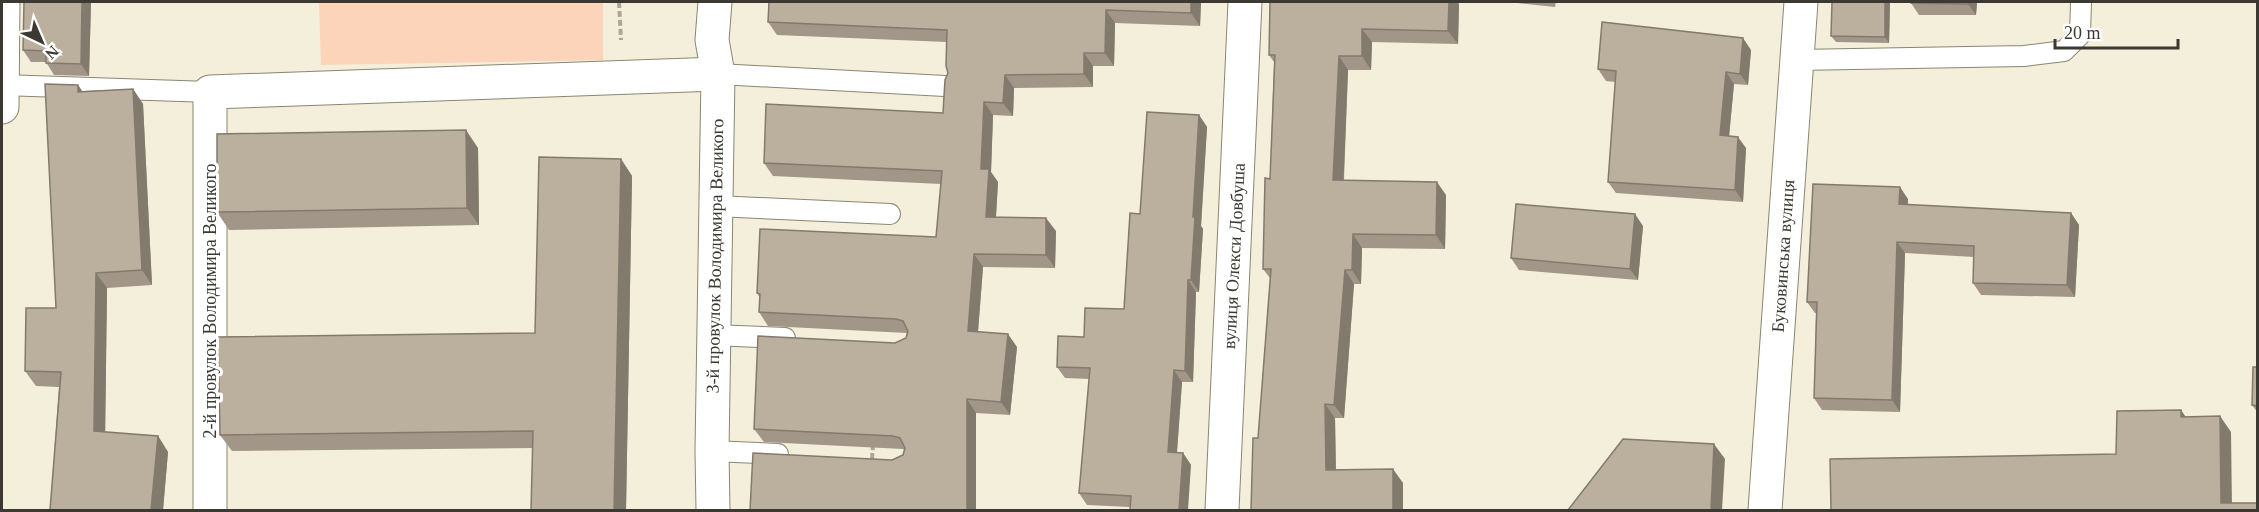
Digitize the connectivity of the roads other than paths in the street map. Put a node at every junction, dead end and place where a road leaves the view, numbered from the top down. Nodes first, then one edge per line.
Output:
1 (3, 2) edge
2 (715, 2) edge
3 (1245, 2) edge
4 (1801, 2) edge
5 (2081, 2) edge
6 (1797, 60) junction
7 (718, 74) junction
8 (2, 85) edge
9 (945, 86) edge
10 (210, 92) junction
11 (2, 107) edge
12 (716, 206) junction
13 (890, 214) dead end
14 (713, 335) junction
15 (804, 339) edge
16 (712, 451) junction
17 (795, 455) edge
18 (210, 510) edge
19 (713, 510) edge
20 (1222, 510) edge
21 (1765, 510) edge

1 - 8 street
2 - 7 street, 3-й провулок Володимира Великого
3 - 20 street, вулиця Олекси Довбуша
4 - 6 street, Буковинська вулиця
5 - 6 lane
6 - 21 street, Буковинська вулиця
7 - 9 lane
7 - 10 street
7 - 12 street, 3-й провулок Володимира Великого
8 - 10 lane
8 - 11 street
10 - 18 street, 2-й провулок Володимира Великого
12 - 13 lane
12 - 14 street, 3-й провулок Володимира Великого
14 - 15 lane
14 - 16 street, 3-й провулок Володимира Великого
16 - 17 lane
16 - 19 street, 3-й провулок Володимира Великого

